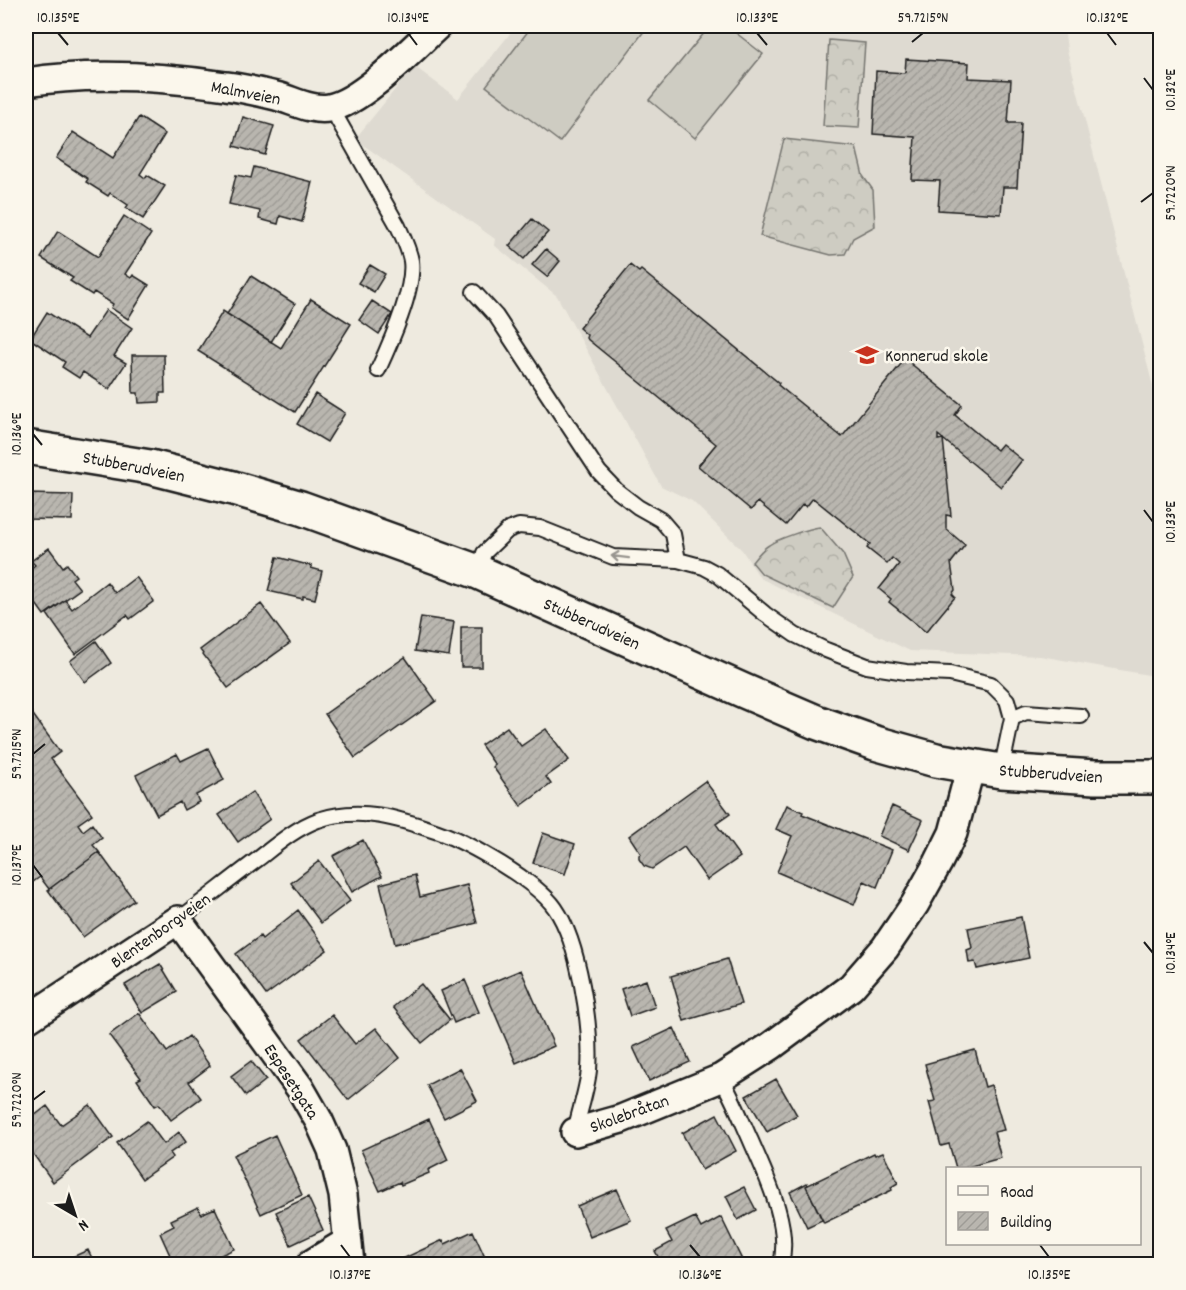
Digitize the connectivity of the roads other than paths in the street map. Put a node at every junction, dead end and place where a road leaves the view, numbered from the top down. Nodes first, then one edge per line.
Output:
1 (437, 26) edge
2 (26, 82) edge
3 (335, 106) junction
4 (474, 292) dead end
5 (378, 370) dead end
6 (26, 447) edge
7 (678, 560) junction
8 (478, 572) junction
9 (1081, 716) dead end
10 (1012, 718) junction
11 (986, 768) junction
12 (1161, 777) edge
13 (290, 835) joint
14 (178, 920) junction
15 (26, 1020) edge
16 (721, 1078) junction
17 (575, 1132) joint
18 (349, 1253) edge
19 (311, 1264) edge
20 (781, 1264) edge

1 - 3 street
2 - 3 street, Malmveien
3 - 5 lane
4 - 7 lane
6 - 8 main road, Stubberudveien
7 -> 8 lane
7 - 10 lane
8 - 11 main road, Stubberudveien
9 - 10 lane
10 - 11 lane
11 - 12 main road, Stubberudveien
11 - 16 street, Skolebråtan
13 - 14 lane, Blentenborgveien
13 - 17 lane, Skolebråtan
14 - 15 street, Blentenborgveien
14 - 18 street, Espesetgata
16 - 17 street, Skolebråtan
16 - 20 lane
18 - 19 street

